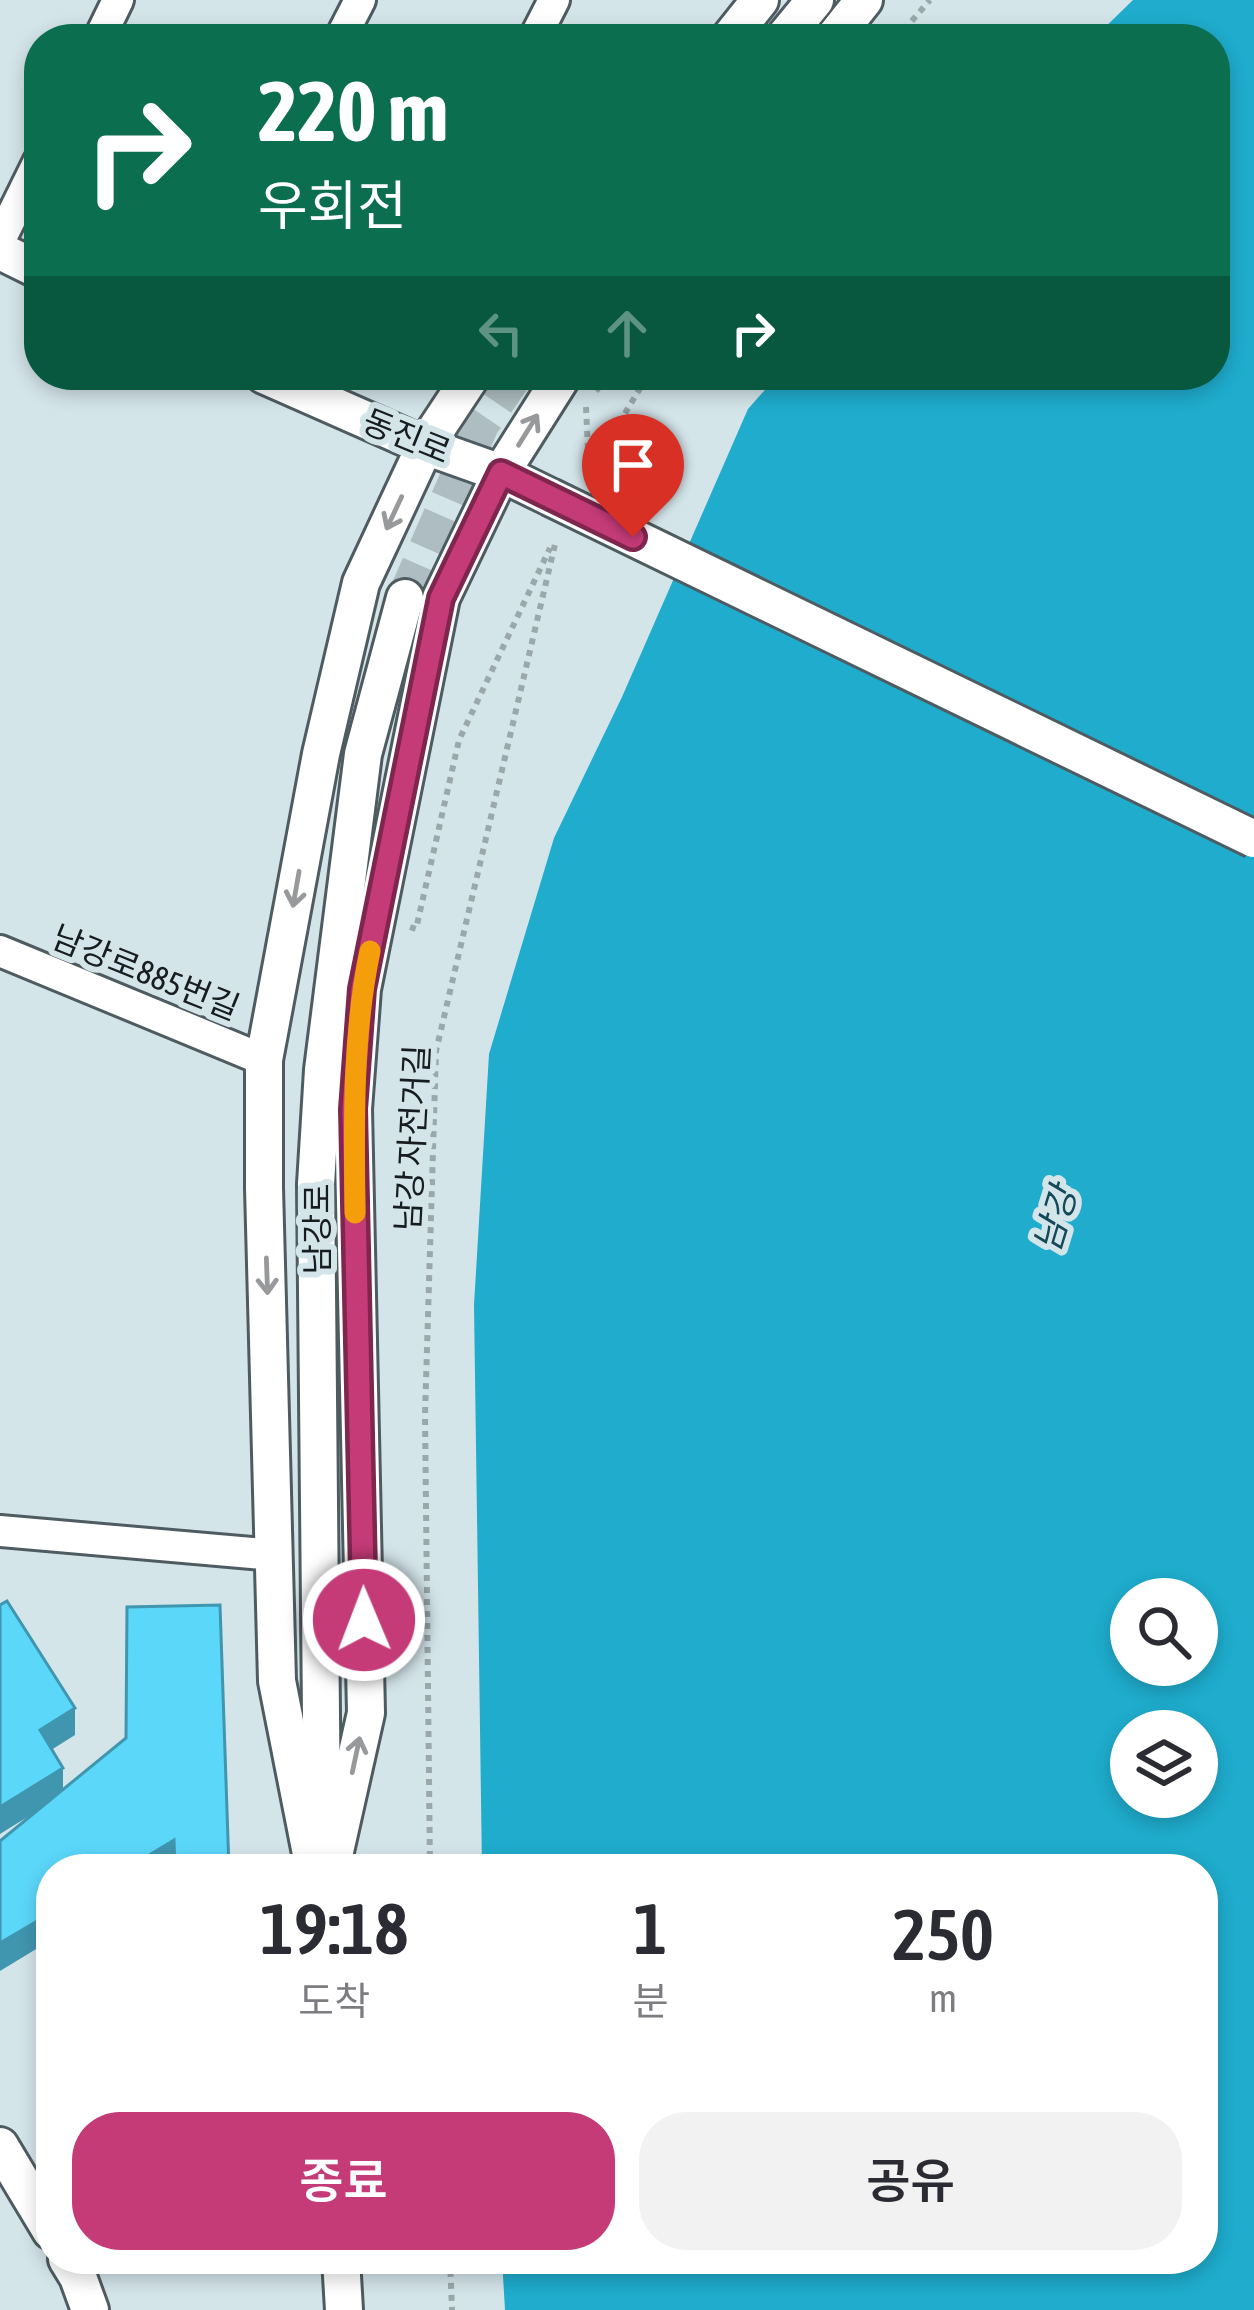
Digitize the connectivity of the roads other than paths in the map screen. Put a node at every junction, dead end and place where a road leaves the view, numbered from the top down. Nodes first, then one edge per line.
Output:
1 (760, 0) edge
2 (815, 0) edge
3 (864, 0) edge
4 (741, 24) edge
5 (795, 24) edge
6 (844, 24) edge
7 (24, 191) edge
8 (0, 240) edge
9 (298, 390) edge
10 (462, 390) edge
11 (554, 390) edge
12 (425, 446) junction
13 (501, 473) junction
14 (405, 598) tunnel mouth
15 (1254, 839) edge
16 (0, 950) edge
17 (264, 1060) junction
18 (0, 1531) edge
19 (275, 1555) junction
20 (315, 1854) edge
21 (318, 1854) edge
22 (335, 1854) edge
23 (0, 2146) edge
24 (36, 2206) edge
25 (76, 2274) edge
26 (342, 2274) edge
27 (90, 2310) edge
28 (344, 2310) edge

1 - 4 street
2 - 5 street
3 - 6 street
7 - 8 street
9 - 12 street, 동진로
10 - 12 street
13 -> 11 street
12 - 13 street, 동진로
12 -> 17 street
13 - 15 street, 동진로, bridge
22 -> 13 street
14 - 21 street, 남강로
16 - 17 street, 남강로885번길
17 -> 19 street
18 - 19 street
19 - 20 street
23 - 24 street
25 - 27 street
26 - 28 street

